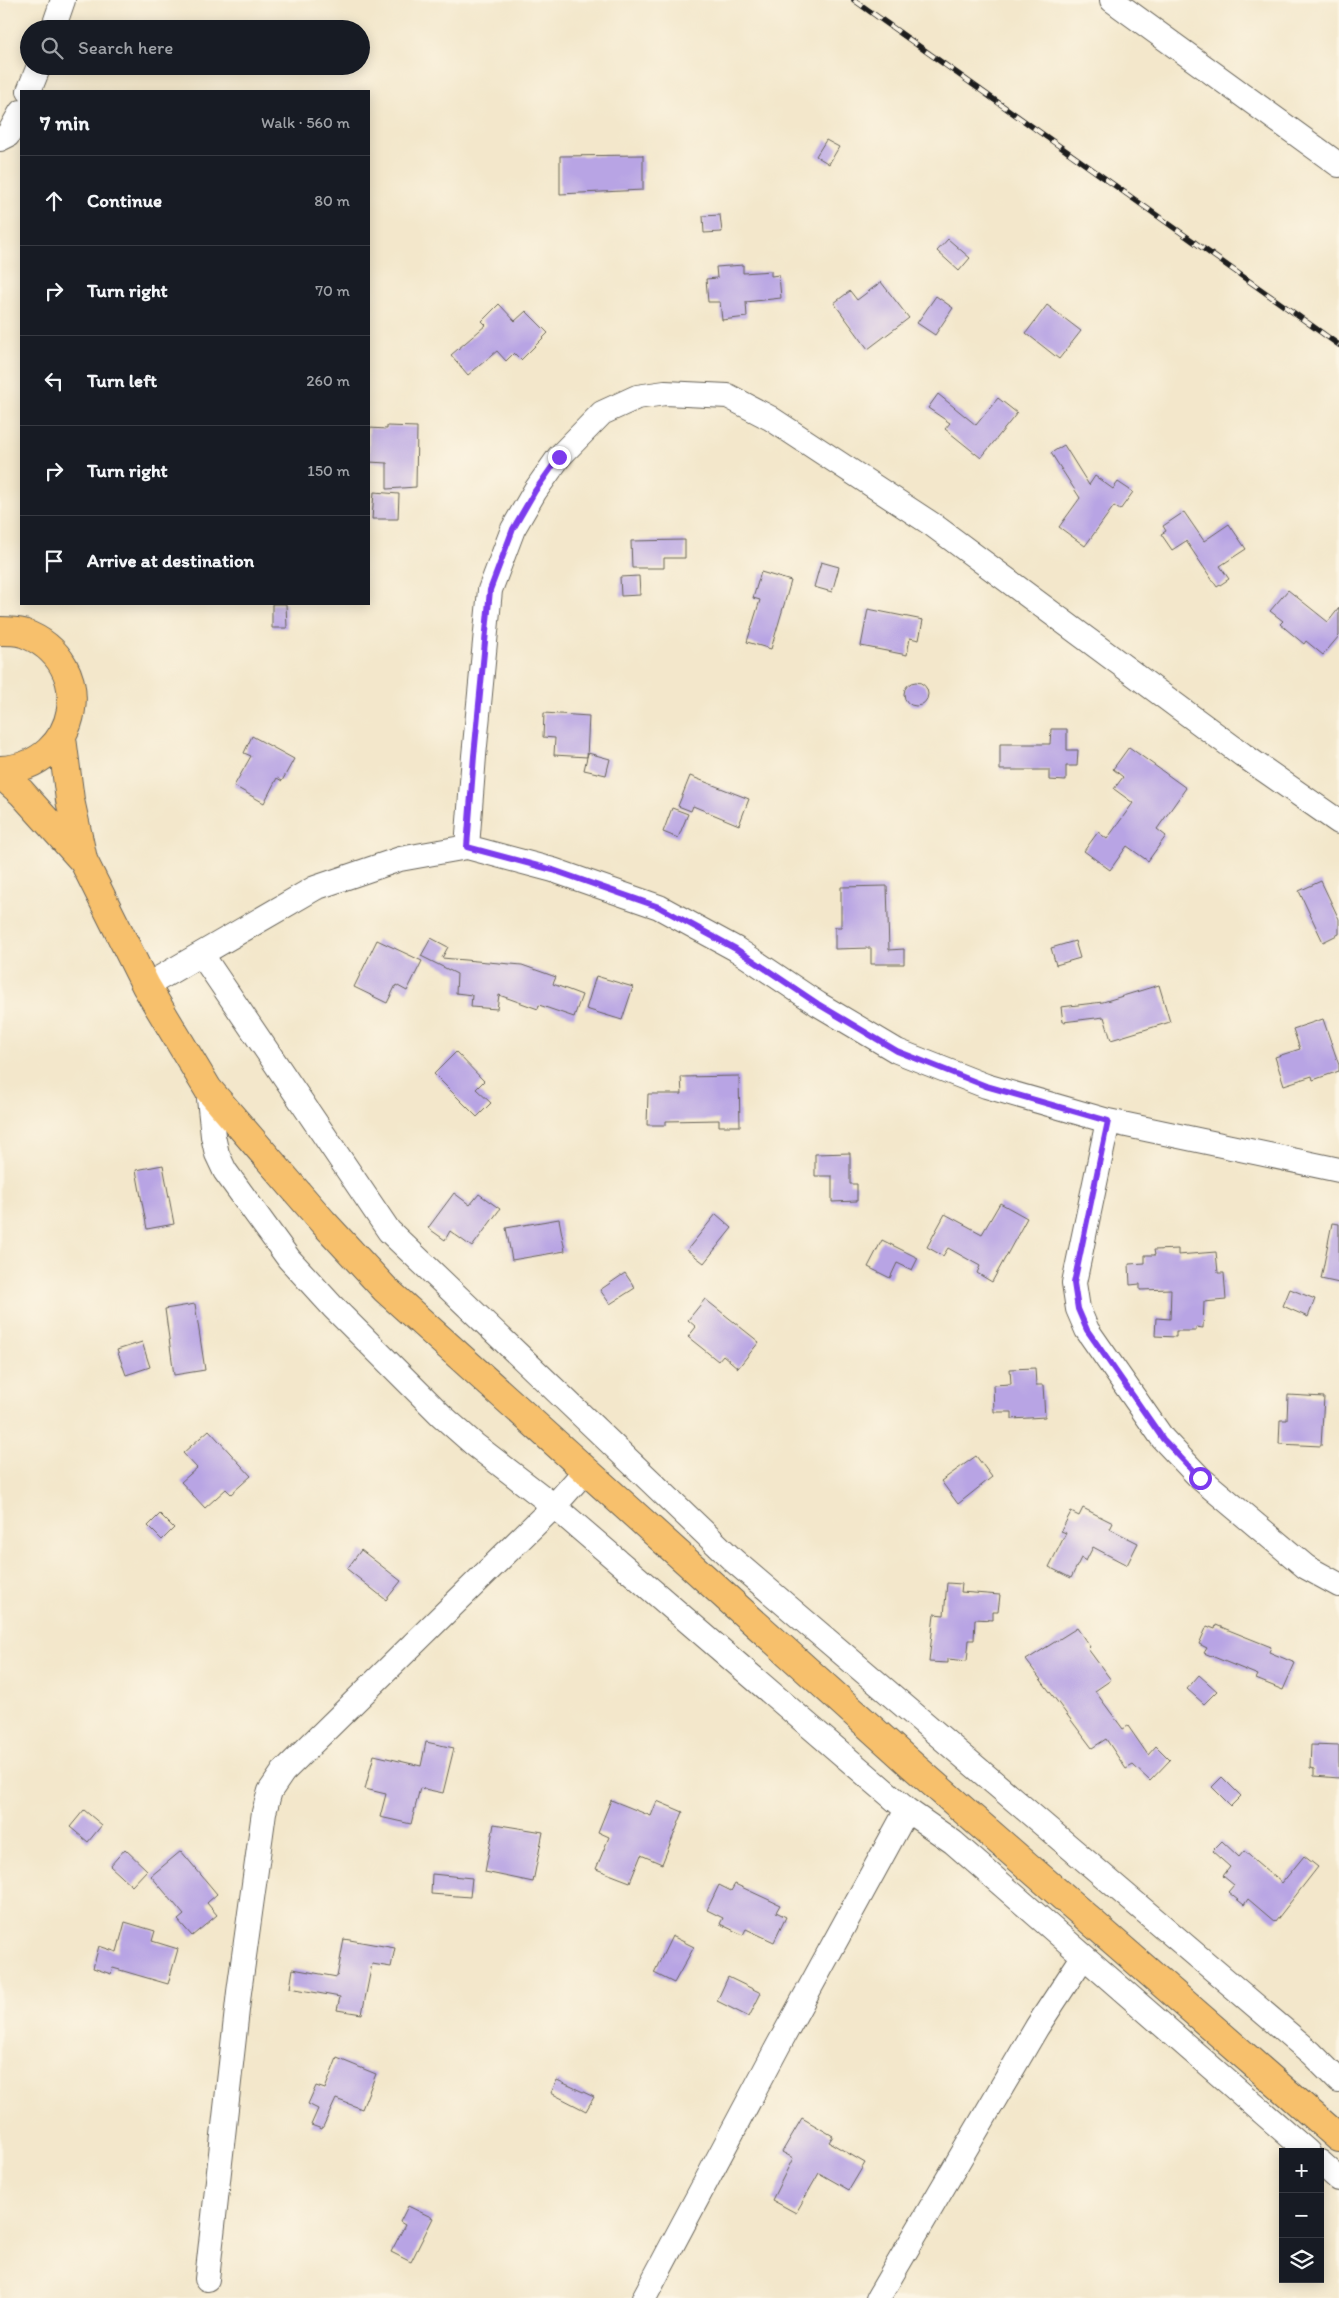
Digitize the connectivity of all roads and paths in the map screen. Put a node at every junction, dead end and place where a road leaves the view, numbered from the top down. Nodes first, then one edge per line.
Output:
1 (63, 0) edge
2 (1112, 0) edge
3 (56, 20) edge
4 (35, 75) edge
5 (29, 90) edge
6 (20, 114) edge
7 (0, 140) edge
8 (1339, 165) edge
9 (0, 631) edge
10 (62, 738) junction
11 (0, 770) edge
12 (0, 774) edge
13 (1339, 822) edge
14 (467, 847) junction
15 (84, 862) junction
16 (202, 955) junction
17 (146, 986) junction
18 (208, 1089) junction
19 (1108, 1121) junction
20 (1339, 1170) edge
21 (586, 1470) junction
22 (554, 1506) junction
23 (1339, 1586) edge
24 (907, 1810) junction
25 (1083, 1957) junction
26 (1339, 2081) edge
27 (1339, 2138) edge
28 (1303, 2148) edge
29 (207, 2279) dead end
30 (644, 2298) edge
31 (878, 2298) edge

1 - 3 street
2 - 8 street
4 - 5 street
6 - 7 street
9 - 10 highway
10 - 11 highway
10 - 15 highway
12 - 15 highway
13 - 14 street
14 - 16 street
14 - 19 street
15 - 17 highway
16 - 17 street
16 - 26 street
17 - 18 highway
18 - 21 highway
18 - 22 street
19 - 20 street
19 - 23 street
21 - 22 street
21 - 27 highway
22 - 24 street
22 - 29 street
24 - 25 street
24 - 30 street
25 - 28 street
25 - 31 street

